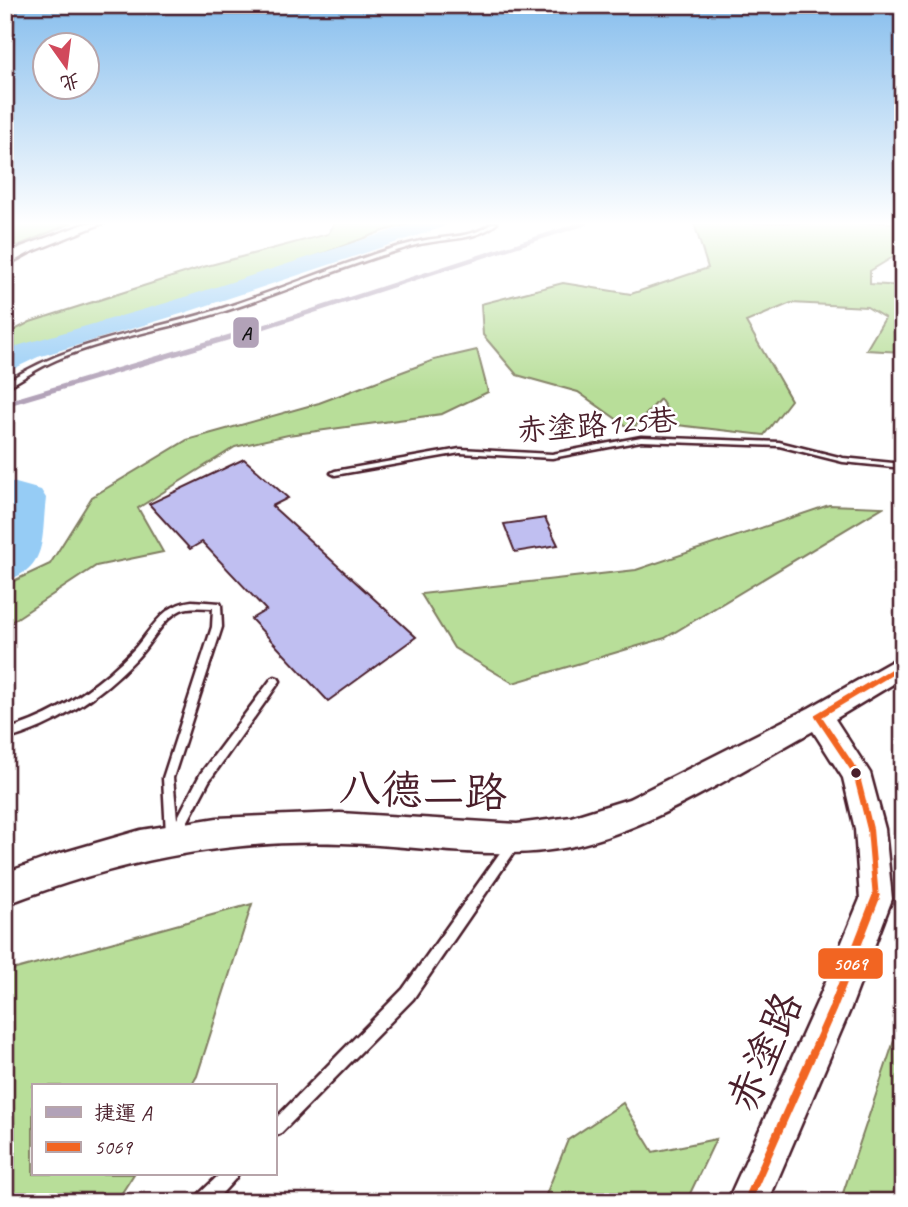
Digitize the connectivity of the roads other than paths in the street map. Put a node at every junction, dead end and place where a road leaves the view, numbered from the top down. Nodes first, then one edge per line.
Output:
1 (307, 279) edge
2 (5, 386) edge
3 (903, 466) edge
4 (335, 473) dead end
5 (903, 665) edge
6 (275, 681) dead end
7 (818, 716) junction
8 (5, 735) edge
9 (517, 839) junction
10 (172, 840) junction
11 (5, 889) edge
12 (276, 1128) edge
13 (228, 1176) edge
14 (203, 1202) edge
15 (747, 1202) edge

1 - 2 lane
3 - 4 lane, 赤塗路125巷
5 - 7 street
6 - 10 lane
7 - 9 street, 八德二路
7 - 15 street, 赤塗路
8 - 10 lane
9 - 10 street, 八德二路
9 - 12 lane
10 - 11 street, 八德二路
13 - 14 lane

